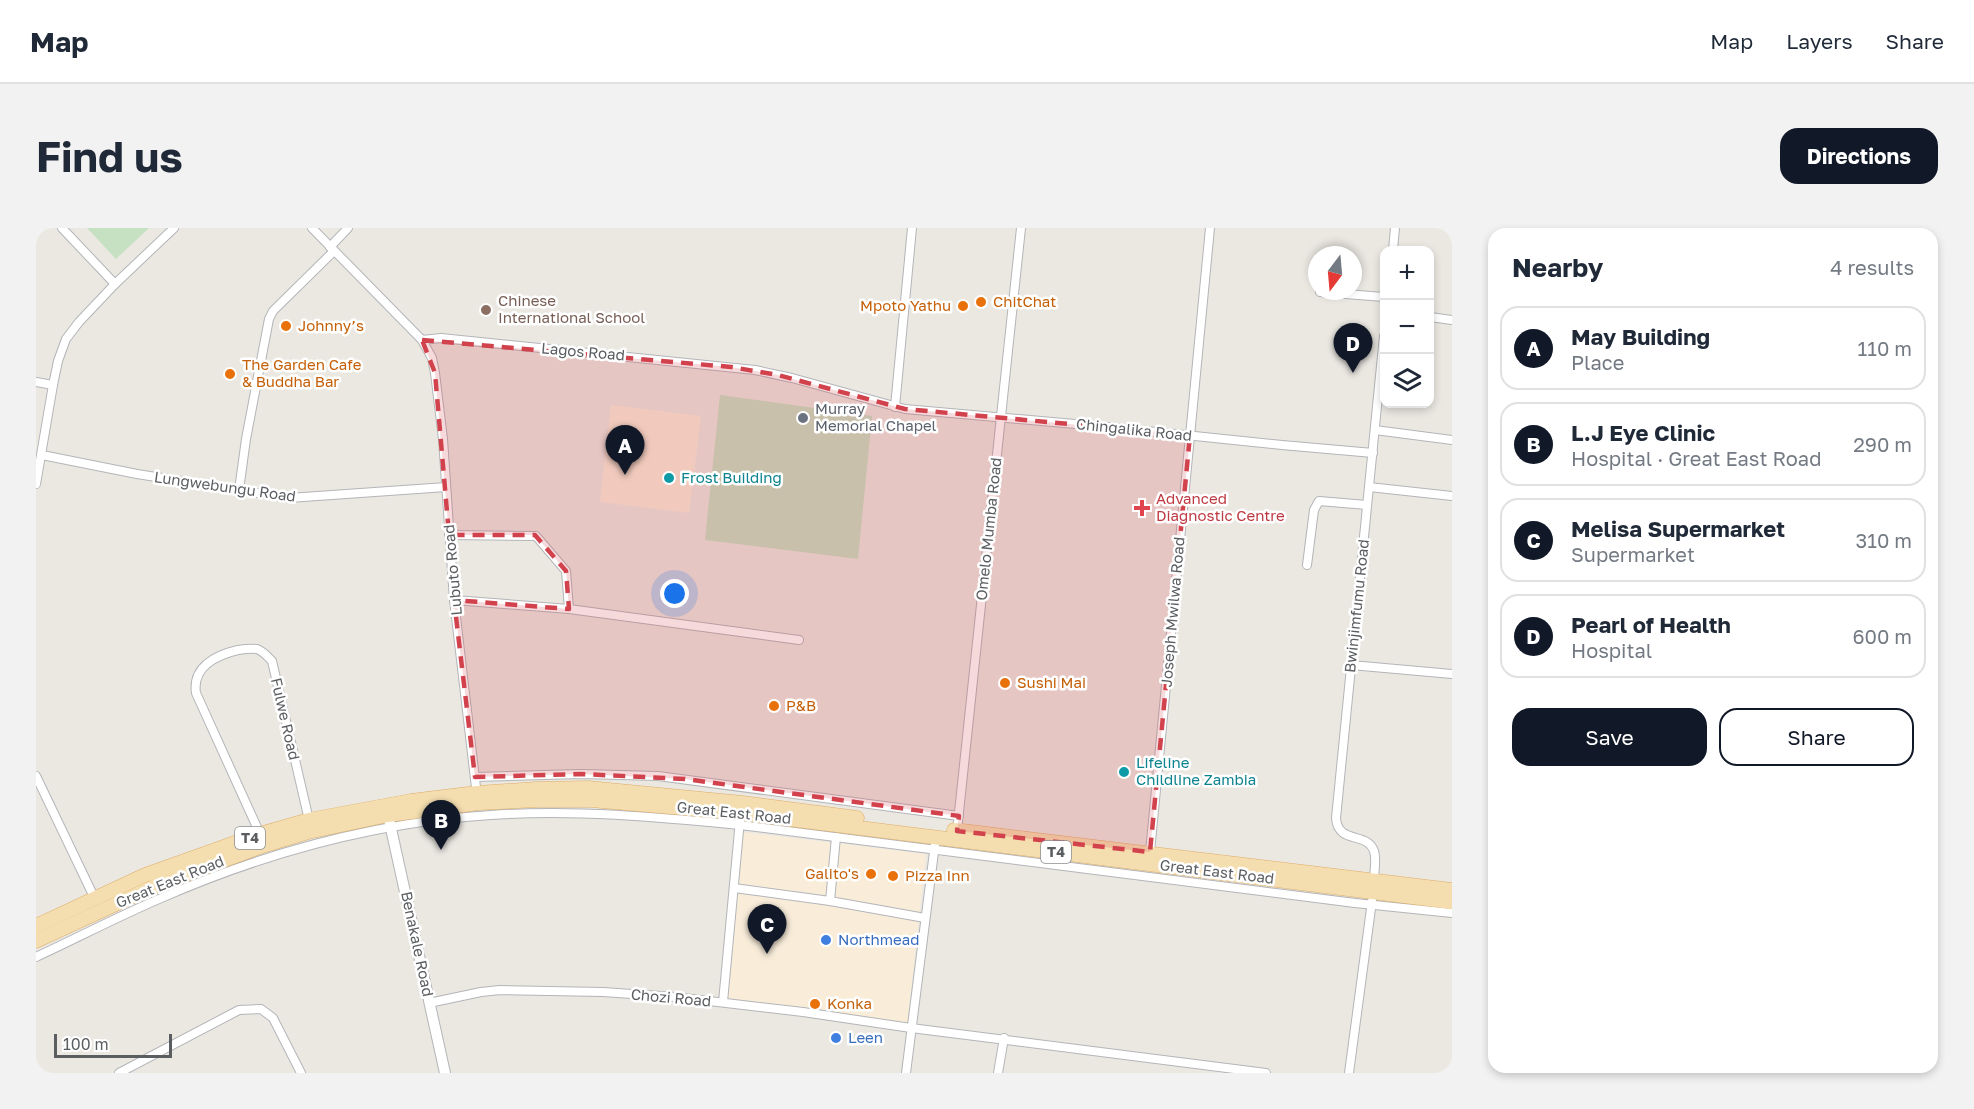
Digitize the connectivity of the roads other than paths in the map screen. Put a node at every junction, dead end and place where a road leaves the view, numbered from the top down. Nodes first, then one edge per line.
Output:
1 (62, 228) edge
2 (174, 228) edge
3 (312, 228) edge
4 (348, 228) edge
5 (912, 228) edge
6 (1021, 228) edge
7 (1210, 228) edge
8 (1395, 228) edge
9 (1393, 246) edge
10 (332, 249) junction
11 (115, 284) junction
12 (1362, 295) edge
13 (1380, 297) edge
14 (1434, 318) edge
15 (1452, 320) edge
16 (422, 340) junction
17 (1382, 354) edge
18 (36, 382) edge
19 (53, 385) junction
20 (895, 407) junction
21 (1001, 419) junction
22 (1375, 430) junction
23 (1190, 435) junction
24 (1452, 440) edge
25 (1373, 453) junction
26 (42, 455) junction
27 (36, 484) edge
28 (446, 487) junction
29 (1369, 487) junction
30 (238, 490) junction
31 (1452, 496) edge
32 (1367, 505) junction
33 (449, 536) junction
34 (1307, 564) dead end
35 (454, 600) junction
36 (569, 609) junction
37 (799, 640) dead end
38 (1351, 665) junction
39 (1452, 674) edge
40 (36, 776) edge
41 (475, 777) junction
42 (477, 798) junction
43 (741, 814) junction
44 (959, 816) junction
45 (309, 820) junction
46 (390, 821) junction
47 (957, 831) junction
48 (857, 833) junction
49 (260, 834) junction
50 (836, 837) junction
51 (936, 843) junction
52 (1150, 852) junction
53 (734, 888) junction
54 (1452, 890) edge
55 (1373, 892) junction
56 (94, 897) junction
57 (830, 901) junction
58 (1452, 902) edge
59 (1452, 914) edge
60 (925, 918) junction
61 (36, 926) edge
62 (36, 941) edge
63 (36, 957) edge
64 (723, 1002) junction
65 (429, 1003) junction
66 (911, 1028) junction
67 (1004, 1038) junction
68 (119, 1073) edge
69 (301, 1073) edge
70 (445, 1073) edge
71 (906, 1073) edge
72 (998, 1073) edge
73 (1266, 1073) edge
74 (1349, 1073) edge

1 - 11 street
2 - 11 street
3 - 10 street
4 - 10 street
5 - 20 street
6 - 21 street, Omelo Mumba Road
7 - 23 street, Joseph Mwilwa Road
8 - 9 street
10 - 16 street
10 - 30 street
11 - 19 street
12 - 13 street
14 - 15 street
16 - 20 street, Lagos Road
16 - 28 street, Lubuto Road
17 - 22 street, Bwinjimfumu Road
18 - 19 street
19 - 26 street
20 - 21 street, Chingalika Road
21 - 23 street, Chingalika Road
21 - 44 street, Omelo Mumba Road
22 - 24 street
22 - 25 street, Bwinjimfumu Road
23 - 25 street, Chingalika Road
23 - 52 street, Joseph Mwilwa Road
25 - 29 street, Bwinjimfumu Road
26 - 27 street
26 - 30 street, Lungwebungu Road
28 - 30 street, Lungwebungu Road
28 - 33 street, Lubuto Road
29 - 31 street
29 - 32 street, Bwinjimfumu Road
32 - 34 street
32 - 38 street, Bwinjimfumu Road
33 - 35 street, Lubuto Road
33 - 36 street
35 - 36 street
35 - 41 street, Lubuto Road
36 - 37 street
38 - 39 street
38 - 55 street, Bwinjimfumu Road
40 - 56 street
41 - 42 street, Lubuto Road
41 - 44 street
42 - 43 main road, Great East Road / T4
42 - 45 main road, Great East Road / T4
42 - 46 main road, Great East Road / T4
43 - 46 street
43 - 47 main road, Great East Road / T4
43 - 48 main road, Great East Road / T4
43 - 50 street
43 - 53 street
44 - 47 street, Omelo Mumba Road
45 - 49 main road, Great East Road / T4
45 - 49 street, Fulwe Road
46 - 62 main road, Great East Road / T4
46 - 63 street
46 - 65 street, Benakale Road
47 - 52 main road, Great East Road / T4
48 - 50 street
48 - 51 main road, Great East Road / T4
49 - 56 main road, Great East Road / T4
50 - 57 street
51 - 55 main road, Great East Road / T4
51 - 60 street
52 - 55 main road, Great East Road / T4
53 - 57 street
53 - 64 street
54 - 55 main road, Great East Road / T4
55 - 58 main road, Great East Road / T4
55 - 59 street
55 - 74 street
56 - 61 main road, Great East Road / T4
57 - 60 street
60 - 66 street
64 - 65 street, Chozi Road
64 - 66 street, Chozi Road
65 - 70 street, Benakale Road
66 - 67 street, Chozi Road
66 - 71 street
67 - 72 street
67 - 73 street, Chozi Road
68 - 69 street

